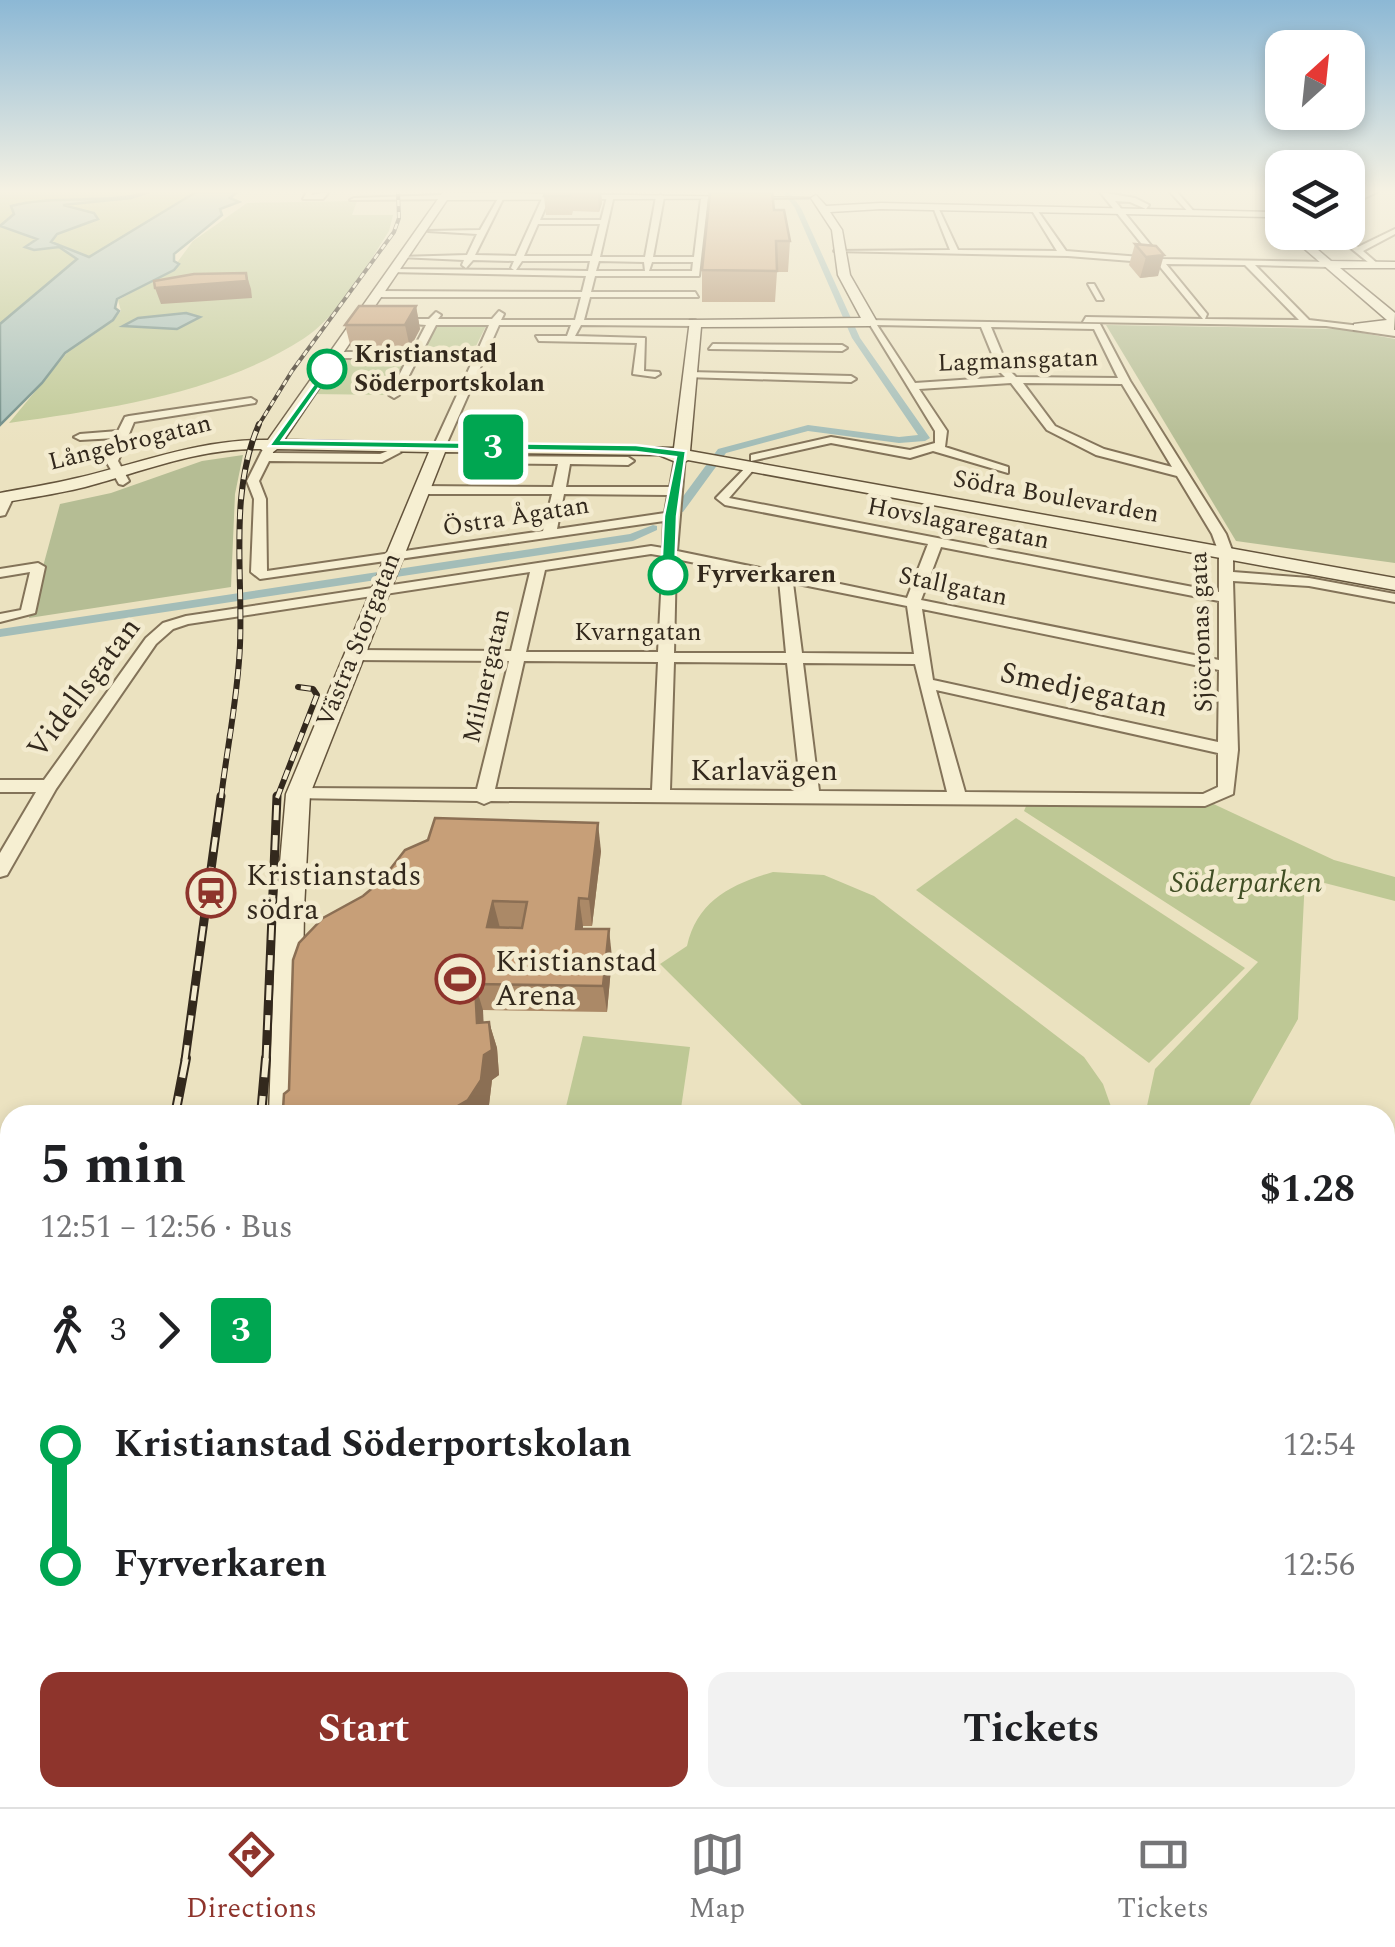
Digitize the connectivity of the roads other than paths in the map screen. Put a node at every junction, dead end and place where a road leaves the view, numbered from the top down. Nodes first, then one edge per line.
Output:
1 (390, 276) edge
2 (460, 276) edge
3 (512, 276) edge
4 (590, 276) edge
5 (646, 276) edge
6 (696, 276) edge
7 (845, 276) edge
8 (1172, 276) edge
9 (1261, 276) edge
10 (1343, 276) edge
11 (1091, 286) dead end
12 (377, 294) junction
13 (447, 294) junction
14 (507, 294) junction
15 (586, 294) junction
16 (642, 295) junction
17 (695, 295) junction
18 (1100, 298) dead end
19 (1304, 319) junction
20 (1394, 319) edge
21 (360, 322) junction
22 (432, 322) junction
23 (495, 322) junction
24 (578, 322) junction
25 (699, 322) junction
26 (777, 322) junction
27 (870, 322) junction
28 (637, 323) junction
29 (984, 325) junction
30 (1359, 327) junction
31 (1395, 333) edge
32 (539, 338) dead end
33 (568, 339) junction
34 (781, 348) junction
35 (842, 348) dead end
36 (337, 355) junction
37 (415, 356) junction
38 (480, 356) junction
39 (655, 374) dead end
40 (689, 374) junction
41 (713, 374) junction
42 (784, 375) junction
43 (850, 379) dead end
44 (1012, 380) junction
45 (1125, 380) junction
46 (912, 386) junction
47 (394, 395) dead end
48 (251, 401) dead end
49 (286, 427) junction
50 (122, 434) junction
51 (80, 437) dead end
52 (250, 443) junction
53 (936, 448) junction
54 (438, 449) junction
55 (270, 450) junction
56 (484, 456) junction
57 (682, 456) junction
58 (462, 460) dead end
59 (564, 461) junction
60 (628, 461) dead end
61 (745, 464) junction
62 (1004, 470) dead end
63 (1180, 473) junction
64 (120, 477) junction
65 (421, 490) junction
66 (559, 491) junction
67 (675, 491) junction
68 (3, 503) edge
69 (670, 516) junction
70 (549, 535) junction
71 (936, 542) junction
72 (669, 551) junction
73 (1226, 553) junction
74 (538, 565) junction
75 (0, 573) edge
76 (387, 574) junction
77 (785, 574) junction
78 (1226, 576) junction
79 (1395, 584) edge
80 (1227, 598) junction
81 (1395, 598) edge
82 (913, 601) junction
83 (0, 618) edge
84 (354, 655) junction
85 (517, 657) junction
86 (666, 658) junction
87 (795, 658) junction
88 (921, 659) junction
89 (1228, 666) junction
90 (926, 683) junction
91 (1229, 750) junction
92 (0, 786) edge
93 (49, 786) junction
94 (1228, 790) joint
95 (298, 794) junction
96 (484, 798) junction
97 (661, 798) junction
98 (811, 799) junction
99 (958, 799) junction
100 (0, 870) edge
101 (286, 1105) edge

1 - 12 street
2 - 13 street
3 - 14 street, Västra Storgatan
4 - 15 street
5 - 16 street
6 - 17 street
7 - 27 street
8 - 19 street
9 - 19 street
10 - 20 street
11 - 18 street
12 - 13 street
12 - 21 street
13 - 14 street
13 - 22 street
14 - 15 street
14 - 23 street, Västra Storgatan
15 - 16 street
15 - 24 street
16 - 17 street
16 - 28 street
17 - 25 street
19 - 27 street
19 - 30 street
20 - 30 street
21 - 22 street
21 - 36 street
22 - 23 street
22 - 37 street
23 - 24 street
23 - 38 street, Västra Storgatan
24 - 28 street
24 - 33 street
25 - 26 street
25 - 28 street
25 - 40 street
26 - 27 street
26 - 34 street
27 - 29 street
27 - 46 street
29 - 44 street
29 - 45 street, Sjöcronas gata
30 - 31 street
32 - 33 street
33 - 39 street
34 - 35 street
34 - 41 street
34 - 42 street
36 - 37 street
36 - 49 street
37 - 38 street
37 - 47 street
38 - 54 street, Västra Storgatan
40 - 41 street
40 - 57 street
41 - 42 street
42 - 43 street
44 - 45 street, Lagmansgatan
44 - 46 street, Lagmansgatan
44 - 63 street
45 - 63 street, Sjöcronas gata
46 - 53 street
48 - 50 street
49 - 52 street
49 - 55 street
50 - 51 street
50 - 64 street
52 - 55 street, Långebrogatan
52 - 64 street, Långebrogatan
53 - 61 street
53 - 62 street
54 - 55 street, Södra Boulevarden
54 - 55 street, Södra Boulevarden
54 - 56 street, Södra Boulevarden
54 - 57 street, Södra Boulevarden
54 - 65 street, Västra Storgatan
55 - 64 street, Långebrogatan
55 - 76 street, Östra Ågatan
56 - 57 street, Södra Boulevarden
56 - 58 street
56 - 59 street
57 - 61 street, Södra Boulevarden
57 - 67 street
59 - 60 street
59 - 66 street
61 - 71 street, Hovslagaregatan
61 - 73 street, Södra Boulevarden
63 - 73 street, Sjöcronas gata
64 - 68 street, Långebrogatan
65 - 66 street
65 - 76 street, Västra Storgatan
66 - 67 street
66 - 70 street
67 - 69 street
69 - 70 street, Östra Ågatan
69 - 72 street
70 - 76 street, Östra Ågatan
71 - 80 street, Hovslagaregatan
71 - 82 street
72 - 74 street, Stallgatan
72 - 77 street, Stallgatan
72 - 86 street
73 - 78 street, Sjöcronas gata
73 - 79 street, Södra Boulevarden
74 - 76 street, Stallgatan
74 - 85 street, Milnergatan
75 - 83 street
76 - 84 street, Västra Storgatan
76 - 93 street, Videllsgatan
77 - 82 street, Stallgatan
77 - 87 street
78 - 80 street, Sjöcronas gata
78 - 81 street
80 - 89 street, Sjöcronas gata
82 - 88 street
82 - 89 street, Stallgatan
84 - 85 street, Kvarngatan
84 - 95 street, Västra Storgatan
85 - 86 street, Kvarngatan
85 - 96 street, Milnergatan
86 - 87 street, Kvarngatan
86 - 97 street
87 - 88 street, Kvarngatan
87 - 98 street
88 - 90 street
89 - 91 street, Sjöcronas gata
90 - 91 street, Smedjegatan
90 - 99 street
91 - 94 street, Sjöcronas gata
92 - 93 street
93 - 100 street, Videllsgatan
94 - 99 street, Karlavägen
95 - 96 street, Karlavägen
95 - 101 street, Västra Storgatan
96 - 97 street, Karlavägen
97 - 98 street, Karlavägen
98 - 99 street, Karlavägen

